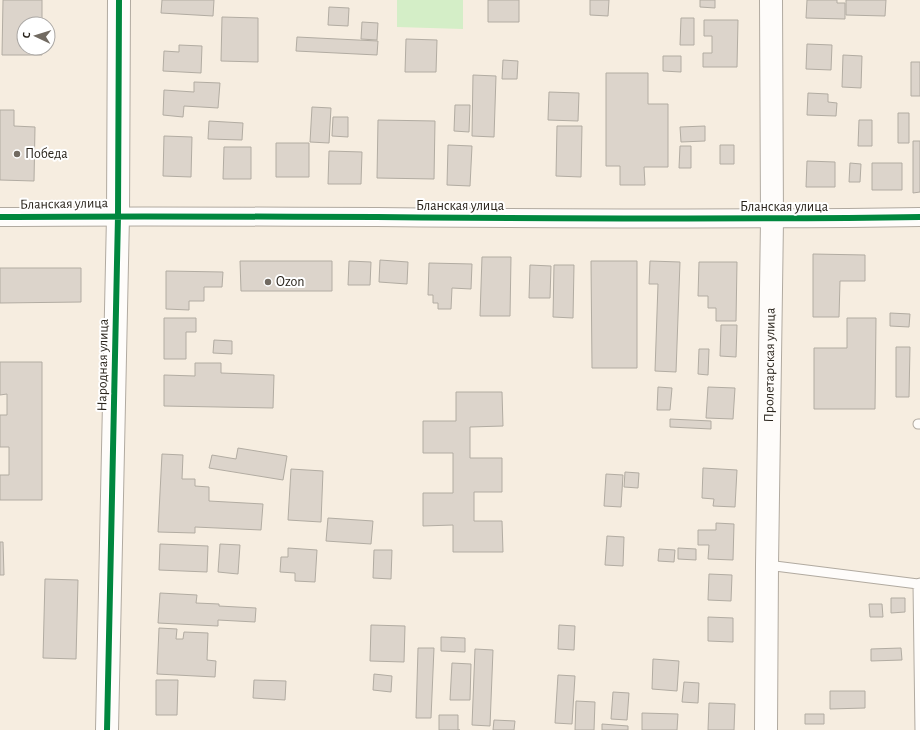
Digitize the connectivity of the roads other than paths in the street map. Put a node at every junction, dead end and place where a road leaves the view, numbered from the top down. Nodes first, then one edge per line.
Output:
1 (120, 0) edge
2 (771, 0) edge
3 (118, 216) junction
4 (0, 217) edge
5 (920, 217) edge
6 (772, 220) junction
7 (767, 566) junction
8 (919, 584) edge
9 (107, 730) edge
10 (766, 730) edge
11 (920, 730) edge

1 - 3 street, Народная улица
2 - 6 street, Пролетарская улица
3 - 4 street, Бланская улица
3 - 6 street, Бланская улица
3 - 9 street, Народная улица
5 - 6 street, Бланская улица
6 - 7 street, Пролетарская улица
7 - 8 lane
7 - 10 street, Пролетарская улица
8 - 11 lane

